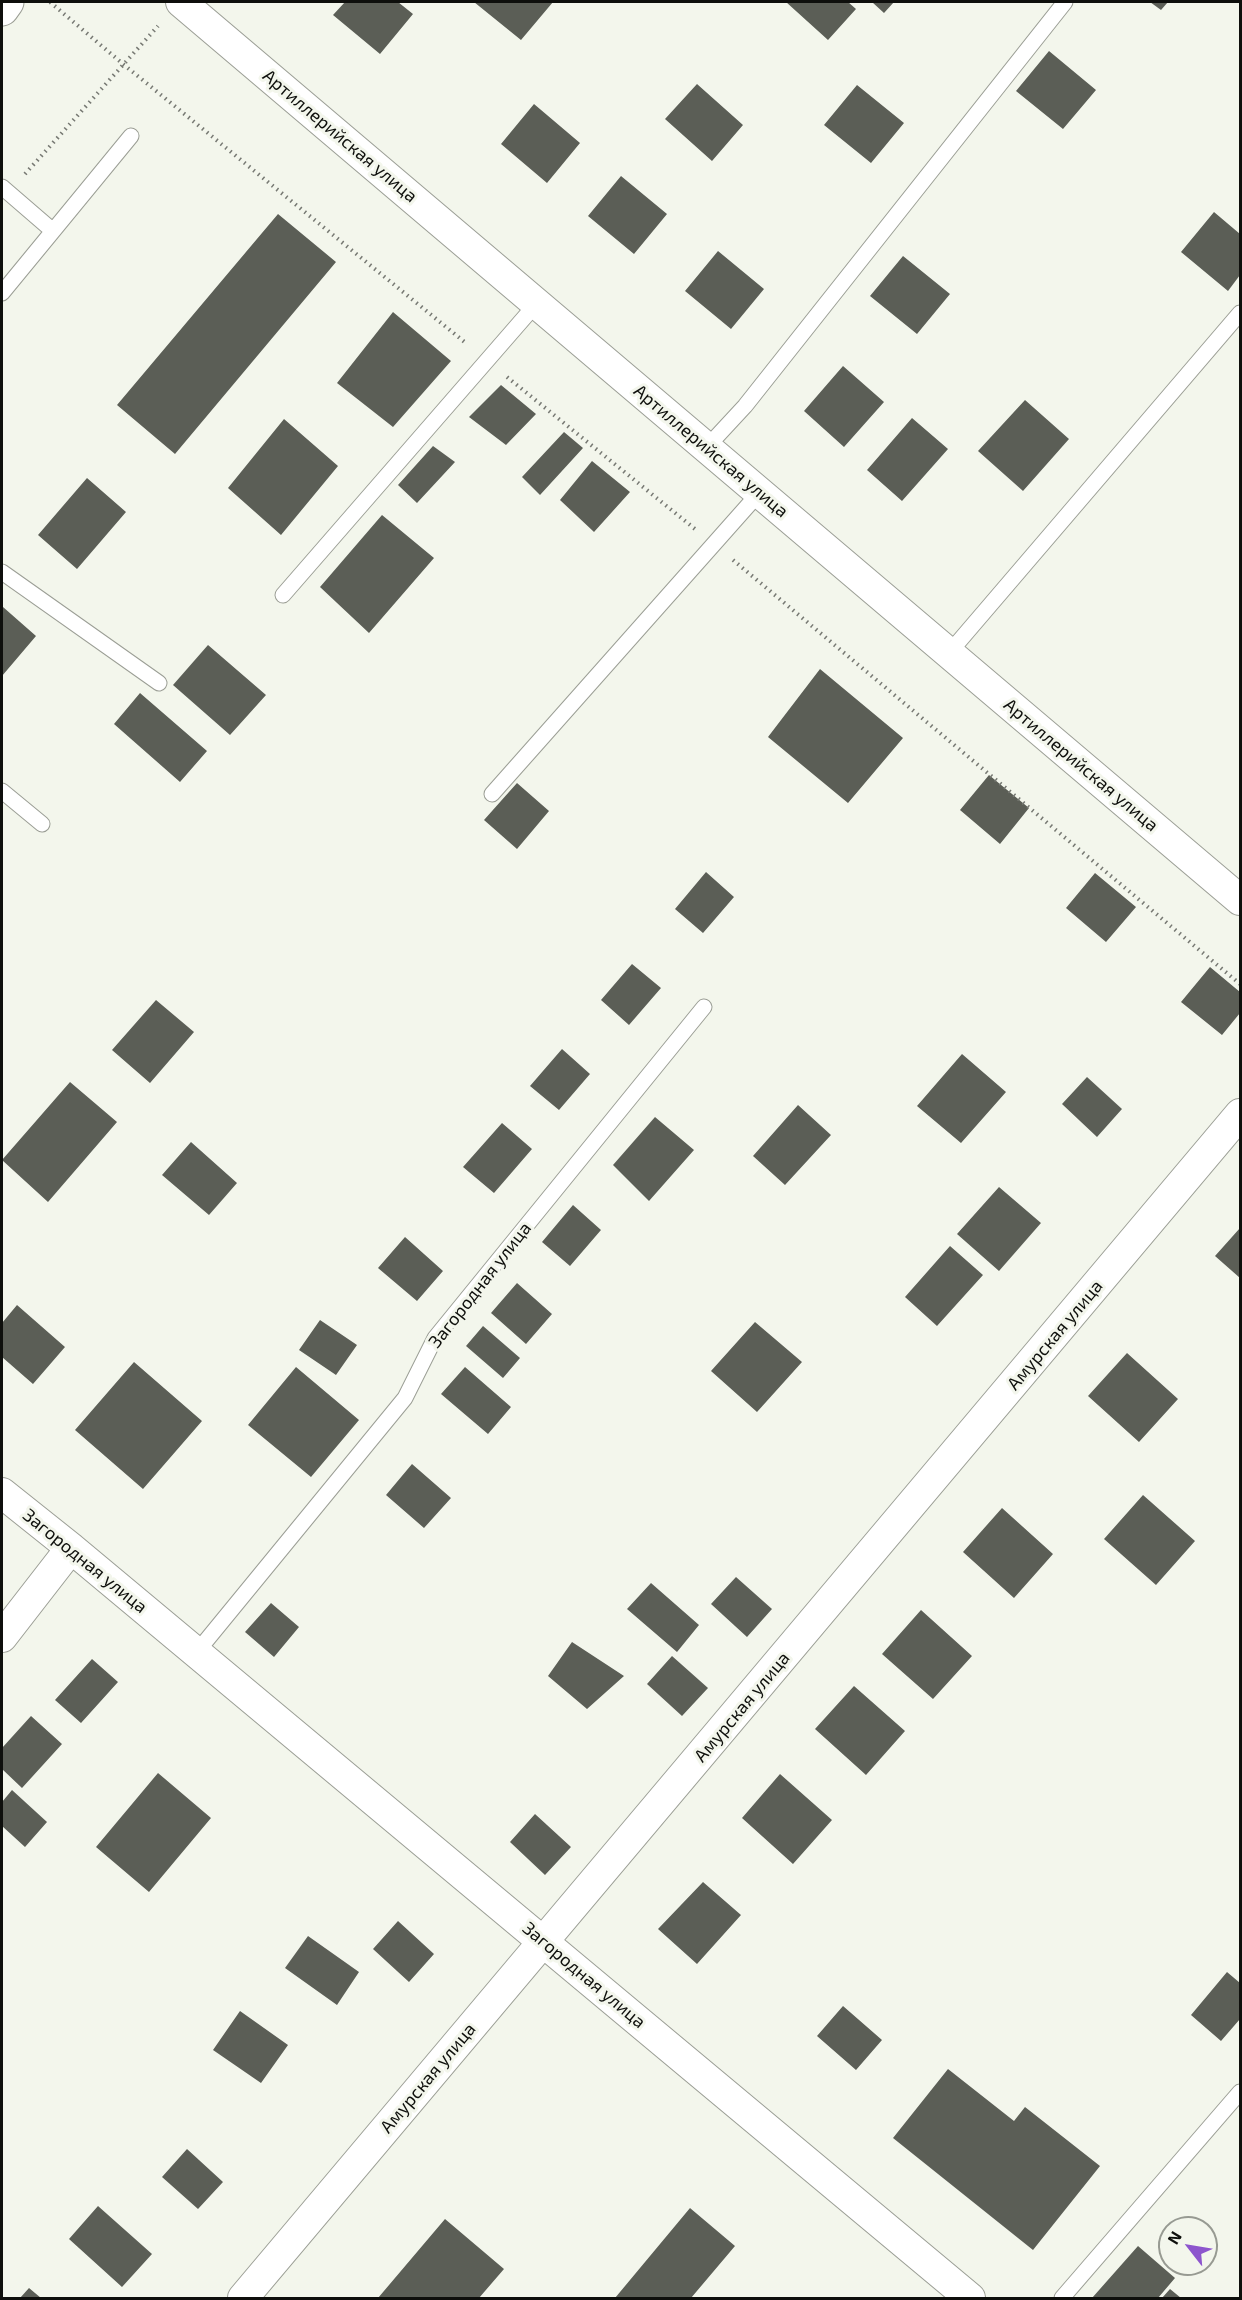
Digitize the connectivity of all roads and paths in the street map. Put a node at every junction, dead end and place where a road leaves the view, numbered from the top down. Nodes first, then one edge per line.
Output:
1 (7, 2) edge
2 (50, 2) edge
3 (181, 2) edge
4 (1065, 2) edge
5 (2, 9) edge
6 (159, 25) dead end
7 (123, 64) junction
8 (131, 136) dead end
9 (5, 190) edge
10 (53, 231) junction
11 (2, 293) edge
12 (537, 303) junction
13 (1240, 313) edge
14 (487, 360) junction
15 (706, 447) junction
16 (760, 492) junction
17 (714, 544) junction
18 (2, 572) edge
19 (283, 595) dead end
20 (950, 653) junction
21 (159, 683) dead end
22 (2, 791) edge
23 (492, 794) dead end
24 (42, 824) dead end
25 (1240, 900) edge
26 (1240, 984) edge
27 (704, 1007) dead end
28 (1240, 1114) edge
29 (2, 1494) edge
30 (70, 1548) junction
31 (2, 1637) edge
32 (196, 1653) junction
33 (544, 1941) junction
34 (1240, 2092) edge
35 (243, 2298) edge
36 (970, 2298) edge
37 (1062, 2298) edge

1 - 5 main road
2 - 7 path
3 - 12 street, Артиллерийская улица
4 - 15 lane
6 - 7 path
7 - 9 path
7 - 14 path
8 - 10 lane
9 - 10 lane
10 - 11 lane
12 - 14 lane
12 - 15 street, Артиллерийская улица
13 - 20 lane
14 - 17 path
14 - 19 lane
15 - 16 street, Артиллерийская улица
16 - 17 lane
16 - 20 street, Артиллерийская улица
17 - 23 lane
17 - 26 path
18 - 21 lane
20 - 25 street, Артиллерийская улица
22 - 24 lane
27 - 32 lane, Загородная улица
28 - 33 street, Амурская улица
29 - 30 street, Загородная улица
30 - 31 street
30 - 32 street, Загородная улица
32 - 33 street, Загородная улица
33 - 35 street, Амурская улица
33 - 36 street, Загородная улица
34 - 37 lane

